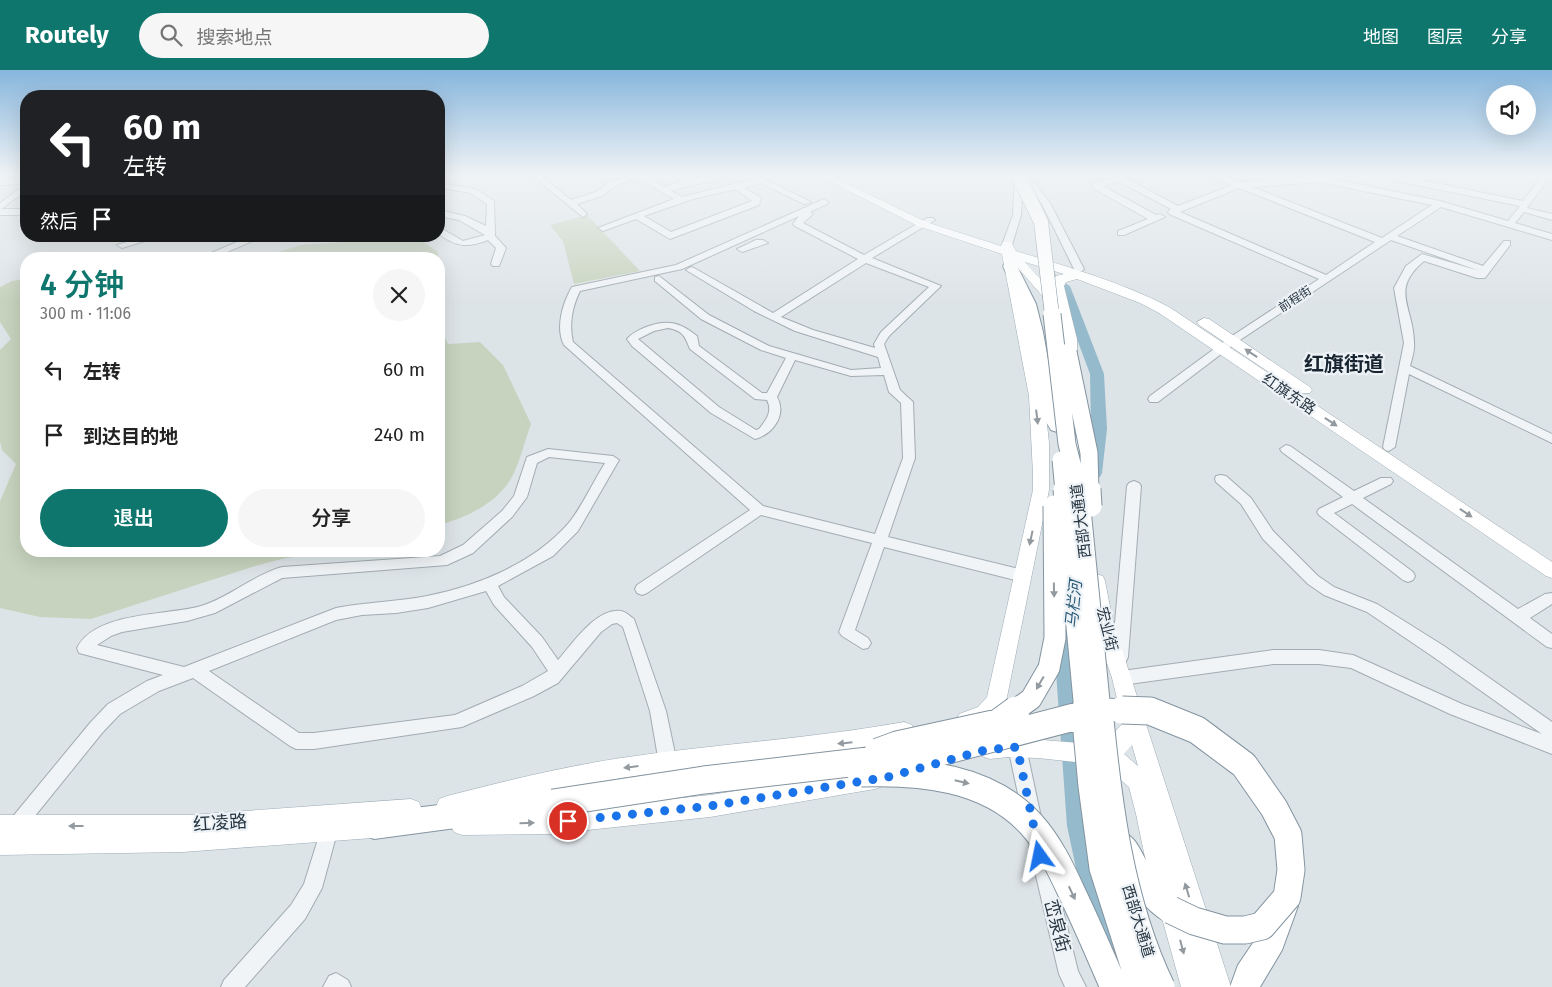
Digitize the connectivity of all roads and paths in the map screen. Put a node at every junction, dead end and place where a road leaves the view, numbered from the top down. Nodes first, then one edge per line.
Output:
1 (461, 218) edge
2 (491, 218) edge
3 (630, 218) edge
4 (641, 218) edge
5 (717, 218) edge
6 (782, 218) edge
7 (804, 218) edge
8 (915, 218) edge
9 (1017, 218) edge
10 (1034, 218) edge
11 (1039, 218) edge
12 (1053, 218) edge
13 (1159, 218) edge
14 (1191, 218) edge
15 (1328, 218) edge
16 (1419, 218) edge
17 (1489, 218) edge
18 (1515, 218) edge
19 (1156, 219) joint
20 (926, 222) junction
21 (1511, 224) junction
22 (603, 228) dead end
23 (1121, 233) dead end
24 (445, 234) edge
25 (490, 234) junction
26 (1552, 237) edge
27 (1386, 239) junction
28 (134, 242) edge
29 (245, 242) edge
30 (763, 243) dead end
31 (1507, 243) dead end
32 (122, 245) dead end
33 (220, 252) edge
34 (1012, 253) junction
35 (865, 259) junction
36 (496, 264) dead end
37 (1486, 269) junction
38 (691, 270) junction
39 (1077, 270) junction
40 (659, 279) junction
41 (1327, 279) junction
42 (609, 281) junction
43 (1059, 294) junction
44 (775, 316) junction
45 (1227, 344) junction
46 (883, 355) junction
47 (792, 357) junction
48 (1404, 367) junction
49 (888, 372) junction
50 (771, 397) junction
51 (1154, 399) dead end
52 (1057, 426) junction
53 (1552, 438) edge
54 (1388, 447) junction
55 (1286, 449) dead end
56 (1060, 454) junction
57 (1221, 479) dead end
58 (1386, 481) dead end
59 (1134, 486) dead end
60 (1040, 490) junction
61 (1351, 498) junction
62 (1084, 503) junction
63 (759, 510) junction
64 (878, 540) junction
65 (1552, 557) edge
66 (1552, 571) edge
67 (1023, 576) junction
68 (1408, 576) dead end
69 (490, 584) junction
70 (642, 589) dead end
71 (1088, 589) junction
72 (1550, 598) dead end
73 (1518, 617) junction
74 (1552, 642) edge
75 (864, 643) dead end
76 (1117, 665) junction
77 (557, 671) junction
78 (189, 672) junction
79 (997, 698) junction
80 (1134, 725) junction
81 (1552, 732) edge
82 (1552, 746) edge
83 (1027, 747) junction
84 (1107, 755) junction
85 (668, 763) junction
86 (844, 764) junction
87 (704, 780) junction
88 (553, 803) junction
89 (1110, 804) junction
90 (439, 809) junction
91 (374, 826) junction
92 (329, 829) junction
93 (5, 832) edge
94 (1287, 898) junction
95 (232, 987) edge
96 (333, 987) edge
97 (341, 987) edge
98 (1076, 987) edge
99 (1114, 987) edge
100 (1140, 987) edge
101 (1160, 987) edge
102 (1195, 987) edge
103 (1218, 987) edge
104 (1245, 987) edge

1 - 25 street
2 - 25 street
3 - 22 street
4 - 5 street
6 - 42 street
7 - 35 street
8 - 20 main road, 红旗东路
9 - 34 street
10 - 52 highway, 西部大通道, bridge
11 - 71 highway, 西部大通道, bridge
12 - 39 street
13 - 19 street
14 - 41 street
15 - 27 street
16 - 27 street, 前程街
17 - 21 street
18 - 21 street
19 - 23 street
20 - 34 main road, 红旗东路
20 - 35 street
21 - 26 street
24 - 25 street
25 - 36 street
27 - 37 street
27 - 41 street, 前程街
28 - 32 street
29 - 33 street
30 - 38 street
31 - 37 street
34 - 39 main road, 红旗东路
34 - 43 main road
34 - 52 highway
34 -> 60 main road
35 - 44 street
35 - 46 street
37 - 48 street
38 - 40 street
38 - 44 street
39 - 43 main road
39 - 45 main road, 红旗东路
40 - 42 street
40 - 47 street
41 - 45 street, 前程街
42 - 63 street
43 - 62 main road, 宏业街
43 - 71 highway, bridge
44 - 46 street
45 - 51 street, 前程街
54 -> 45 main road, 红旗东路
45 -> 66 main road, 红旗东路
46 - 49 street
47 - 49 street
47 - 50 street
48 - 53 street
48 - 54 street
49 - 64 street
50 - 50 street
52 - 56 highway, 西部大通道
54 - 65 main road, 红旗东路
55 - 61 street
56 -> 86 highway, bridge
56 - 100 highway, 西部大通道, bridge
57 - 81 street
58 - 61 street
59 - 76 street
60 - 62 main road
60 -> 67 main road
61 - 68 street
61 - 73 street
62 - 76 main road, 宏业街
63 - 64 street
63 - 70 street
64 - 67 street
64 - 75 street
67 - 79 main road
69 - 77 street
69 - 78 street
69 - 78 street
71 - 89 highway, 西部大通道, bridge
72 - 73 street
73 - 74 street
76 - 80 main road, 宏业街
76 - 82 street
77 - 78 street
77 - 85 street
78 - 93 street
79 - 83 main road
79 -> 85 main road, 红凌路
80 - 84 main road
103 -> 80 main road, 宏业街
83 - 84 main road, 红凌路
91 -> 83 main road, 红凌路
83 - 98 street, 峦泉街
84 -> 102 main road
85 -> 90 main road, 红凌路
86 - 87 highway, bridge
86 - 94 highway, bridge
87 - 88 highway, bridge
87 -> 99 highway, bridge
88 - 90 highway
88 - 91 highway
89 - 94 highway, bridge
89 - 101 highway, 西部大通道, bridge
90 -> 93 main road, 红凌路
91 - 92 main road, 红凌路
92 - 93 main road, 红凌路
92 - 95 street
94 - 104 highway
96 - 97 street

